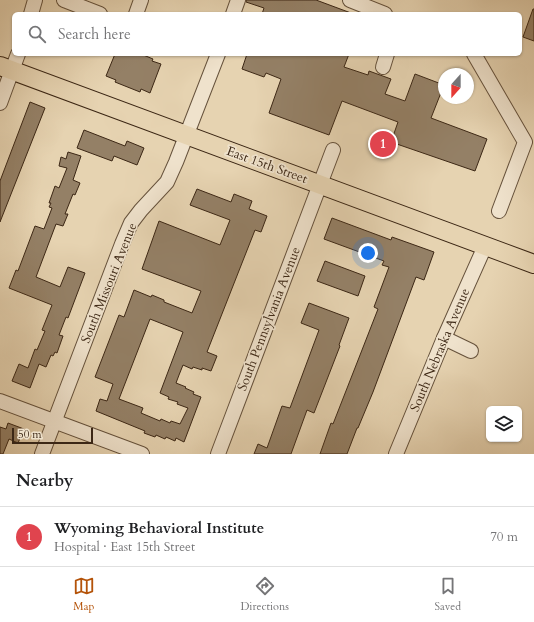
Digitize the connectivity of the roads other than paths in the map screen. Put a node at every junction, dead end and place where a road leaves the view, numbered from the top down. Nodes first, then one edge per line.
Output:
1 (35, 0) edge
2 (141, 0) edge
3 (238, 0) edge
4 (350, 0) edge
5 (67, 1) edge
6 (32, 12) edge
7 (95, 12) edge
8 (137, 12) edge
9 (234, 12) edge
10 (380, 12) edge
11 (16, 56) edge
12 (217, 56) edge
13 (475, 56) edge
14 (6, 69) edge
15 (0, 103) edge
16 (186, 135) junction
17 (333, 150) dead end
18 (320, 184) junction
19 (499, 211) dead end
20 (485, 246) junction
21 (534, 264) edge
22 (444, 338) junction
23 (471, 351) dead end
24 (0, 401) edge
25 (55, 422) junction
26 (136, 453) edge
27 (42, 454) edge
28 (218, 454) edge
29 (396, 454) edge

1 - 6 street
2 - 8 street
3 - 9 street
4 - 10 street
5 - 7 street
11 - 14 street
12 - 16 street, South Missouri Avenue
13 - 19 street
14 - 15 street
14 - 16 main road, East 15th Street
16 - 18 main road, East 15th Street
16 - 25 street, South Missouri Avenue
17 - 18 street, South Pennsylvania Avenue
18 - 20 main road, East 15th Street
18 - 28 street, South Pennsylvania Avenue
20 - 21 main road, East 15th Street
20 - 22 street, South Nebraska Avenue
22 - 23 street
22 - 29 street, South Nebraska Avenue
24 - 25 street
25 - 26 street
25 - 27 street, South Missouri Avenue

